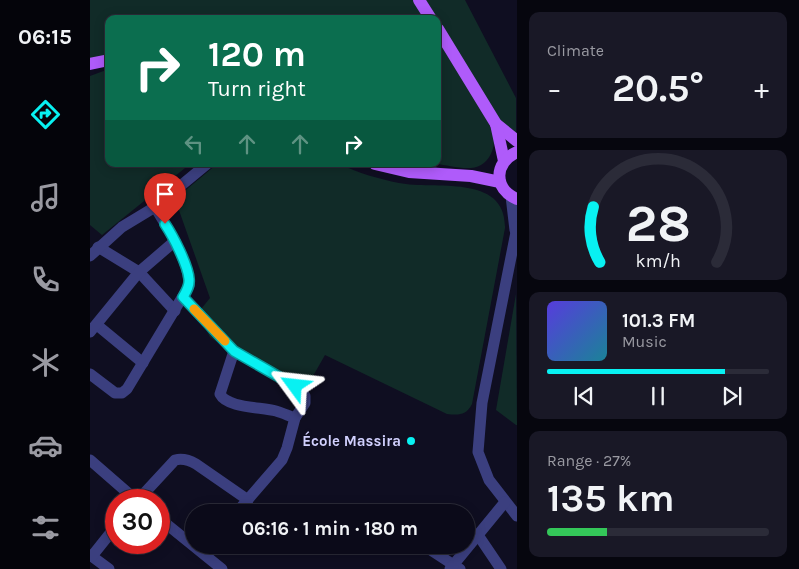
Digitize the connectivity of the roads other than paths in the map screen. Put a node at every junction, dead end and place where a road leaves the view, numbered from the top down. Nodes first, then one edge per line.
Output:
1 (419, 0) edge
2 (428, 15) edge
3 (441, 34) edge
4 (105, 61) edge
5 (90, 64) edge
6 (496, 124) junction
7 (516, 141) edge
8 (516, 152) edge
9 (503, 163) junction
10 (203, 167) edge
11 (387, 167) edge
12 (471, 176) junction
13 (500, 182) junction
14 (514, 197) edge
15 (155, 207) junction
16 (516, 229) edge
17 (175, 241) junction
18 (98, 247) junction
19 (90, 256) edge
20 (139, 272) junction
21 (183, 297) junction
22 (175, 311) junction
23 (94, 328) edge
24 (234, 351) junction
25 (143, 363) junction
26 (90, 374) edge
27 (295, 418) junction
28 (90, 460) edge
29 (124, 489) edge
30 (147, 489) edge
31 (248, 500) junction
32 (505, 502) junction
33 (244, 504) edge
34 (516, 513) edge
35 (170, 525) edge
36 (185, 536) edge
37 (478, 536) junction
38 (105, 539) edge
39 (209, 554) edge
40 (435, 554) edge
41 (91, 555) edge
42 (454, 568) edge
43 (109, 569) edge
44 (222, 569) edge
45 (501, 569) edge

1 - 2 main road
3 - 6 main road
4 - 5 main road
6 - 7 main road
6 - 9 main road
8 - 9 main road
9 - 12 main road
9 - 13 main road
10 - 15 street
11 - 12 main road
12 - 13 main road
13 - 14 main road
14 - 16 street
15 - 17 street
15 - 18 street
16 - 32 street
17 - 20 street
17 - 21 street
18 - 19 street
18 - 20 street
20 - 22 street
20 - 23 street
21 - 22 street
21 - 24 street
22 - 25 street
23 - 25 street
24 - 27 street
24 - 27 street
25 - 26 street
27 - 31 street
28 - 29 street
30 - 31 street
31 - 33 street
32 - 34 street
32 - 37 street
35 - 36 street
37 - 42 street
37 - 45 street
38 - 41 street
39 - 44 street
40 - 42 street
41 - 43 street

